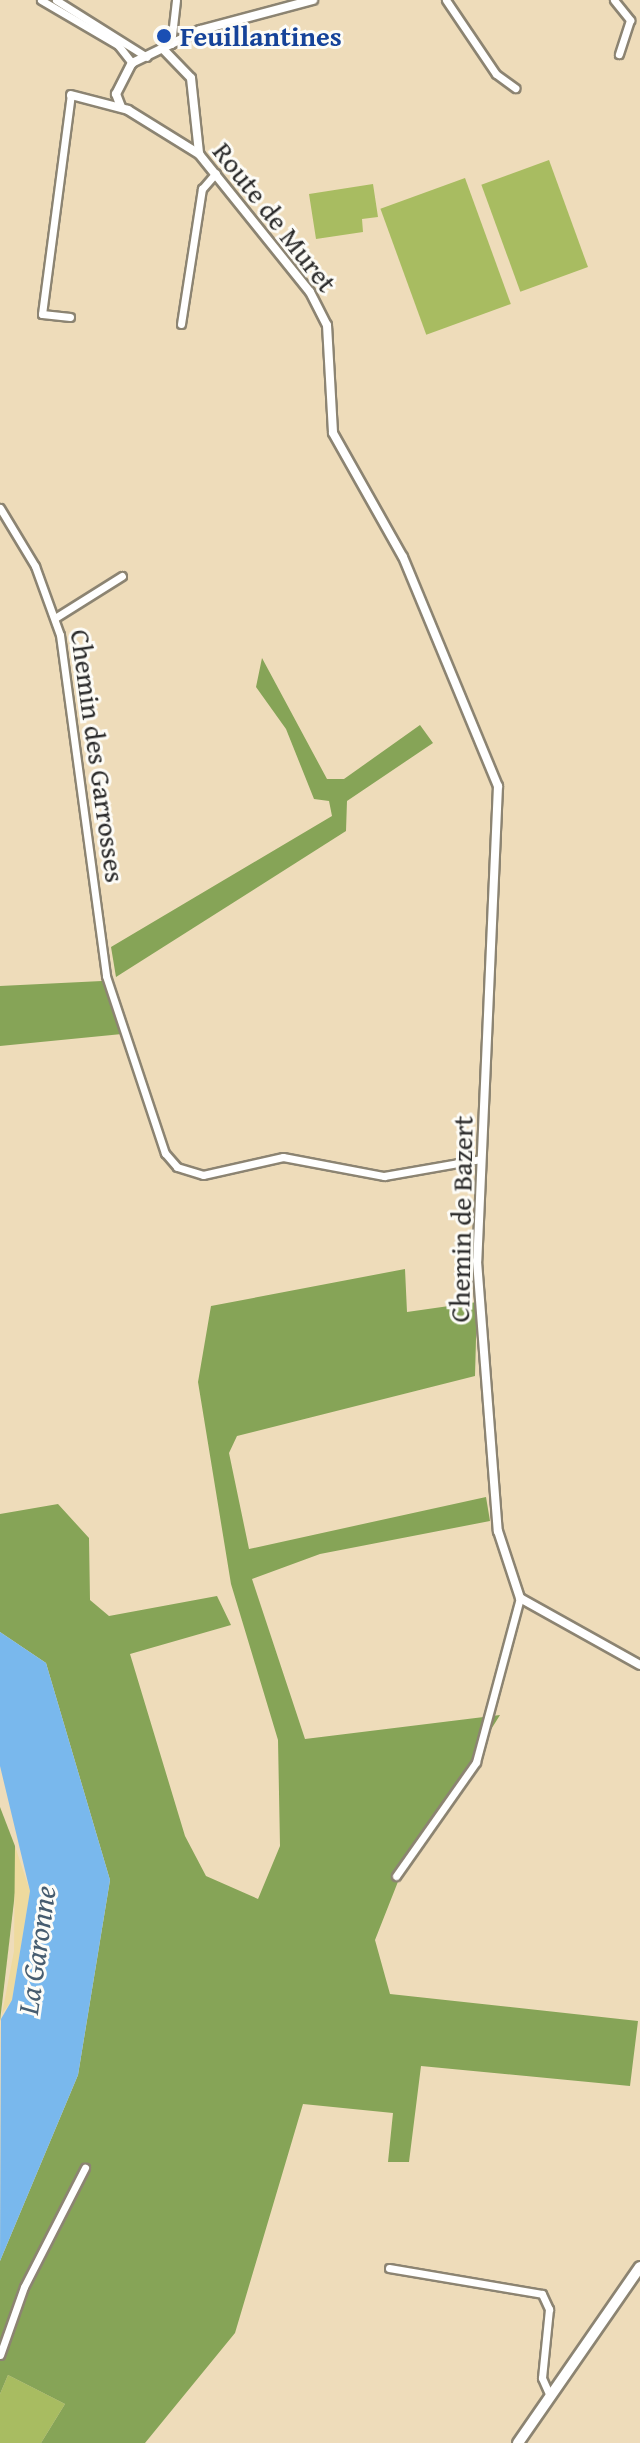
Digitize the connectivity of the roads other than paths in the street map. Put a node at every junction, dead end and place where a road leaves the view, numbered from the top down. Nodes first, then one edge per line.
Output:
1 (41, 0) edge
2 (56, 0) edge
3 (176, 0) edge
4 (313, 0) edge
5 (446, 0) edge
6 (614, 0) edge
7 (173, 25) junction
8 (181, 39) junction
9 (167, 47) junction
10 (124, 54) junction
11 (619, 54) dead end
12 (147, 57) junction
13 (178, 59) junction
14 (132, 63) junction
15 (124, 70) junction
16 (515, 88) dead end
17 (116, 94) junction
18 (71, 95) joint
19 (108, 104) junction
20 (121, 107) junction
21 (197, 131) junction
22 (184, 141) junction
23 (199, 154) junction
24 (216, 173) junction
25 (70, 317) dead end
26 (181, 324) dead end
27 (0, 508) edge
28 (122, 576) dead end
29 (55, 618) junction
30 (464, 705) joint
31 (481, 1159) junction
32 (520, 1598) junction
33 (640, 1665) edge
34 (396, 1876) dead end
35 (85, 2168) dead end
36 (640, 2267) edge
37 (389, 2268) dead end
38 (0, 2355) edge
39 (550, 2396) junction
40 (518, 2443) edge

1 - 10 street
2 - 12 street
3 - 7 street
4 - 8 street
5 - 16 street
6 - 11 street
7 - 8 street
7 - 9 street
8 - 9 street
8 - 13 street
9 - 12 street
9 - 13 street
10 - 14 street
10 - 15 street
12 - 14 street
13 - 21 street
14 - 15 street
15 - 17 street
17 - 19 street
17 - 20 street
18 - 19 street, Route de Muret
18 - 25 street
19 - 20 street, Route de Muret
20 - 22 street, Route de Muret
21 - 22 street
21 - 23 street
22 - 23 street, Route de Muret
23 - 24 street, Route de Muret
24 - 26 street
24 - 30 street, Route de Muret
27 - 29 street, Chemin des Garrosses
28 - 29 street
29 - 31 street, Chemin des Garrosses
30 - 31 street, Chemin de Bazert
31 - 32 street, Chemin de Bazert
32 - 33 street
32 - 34 street
35 - 38 street
36 - 39 main road
37 - 39 street
39 - 40 main road

